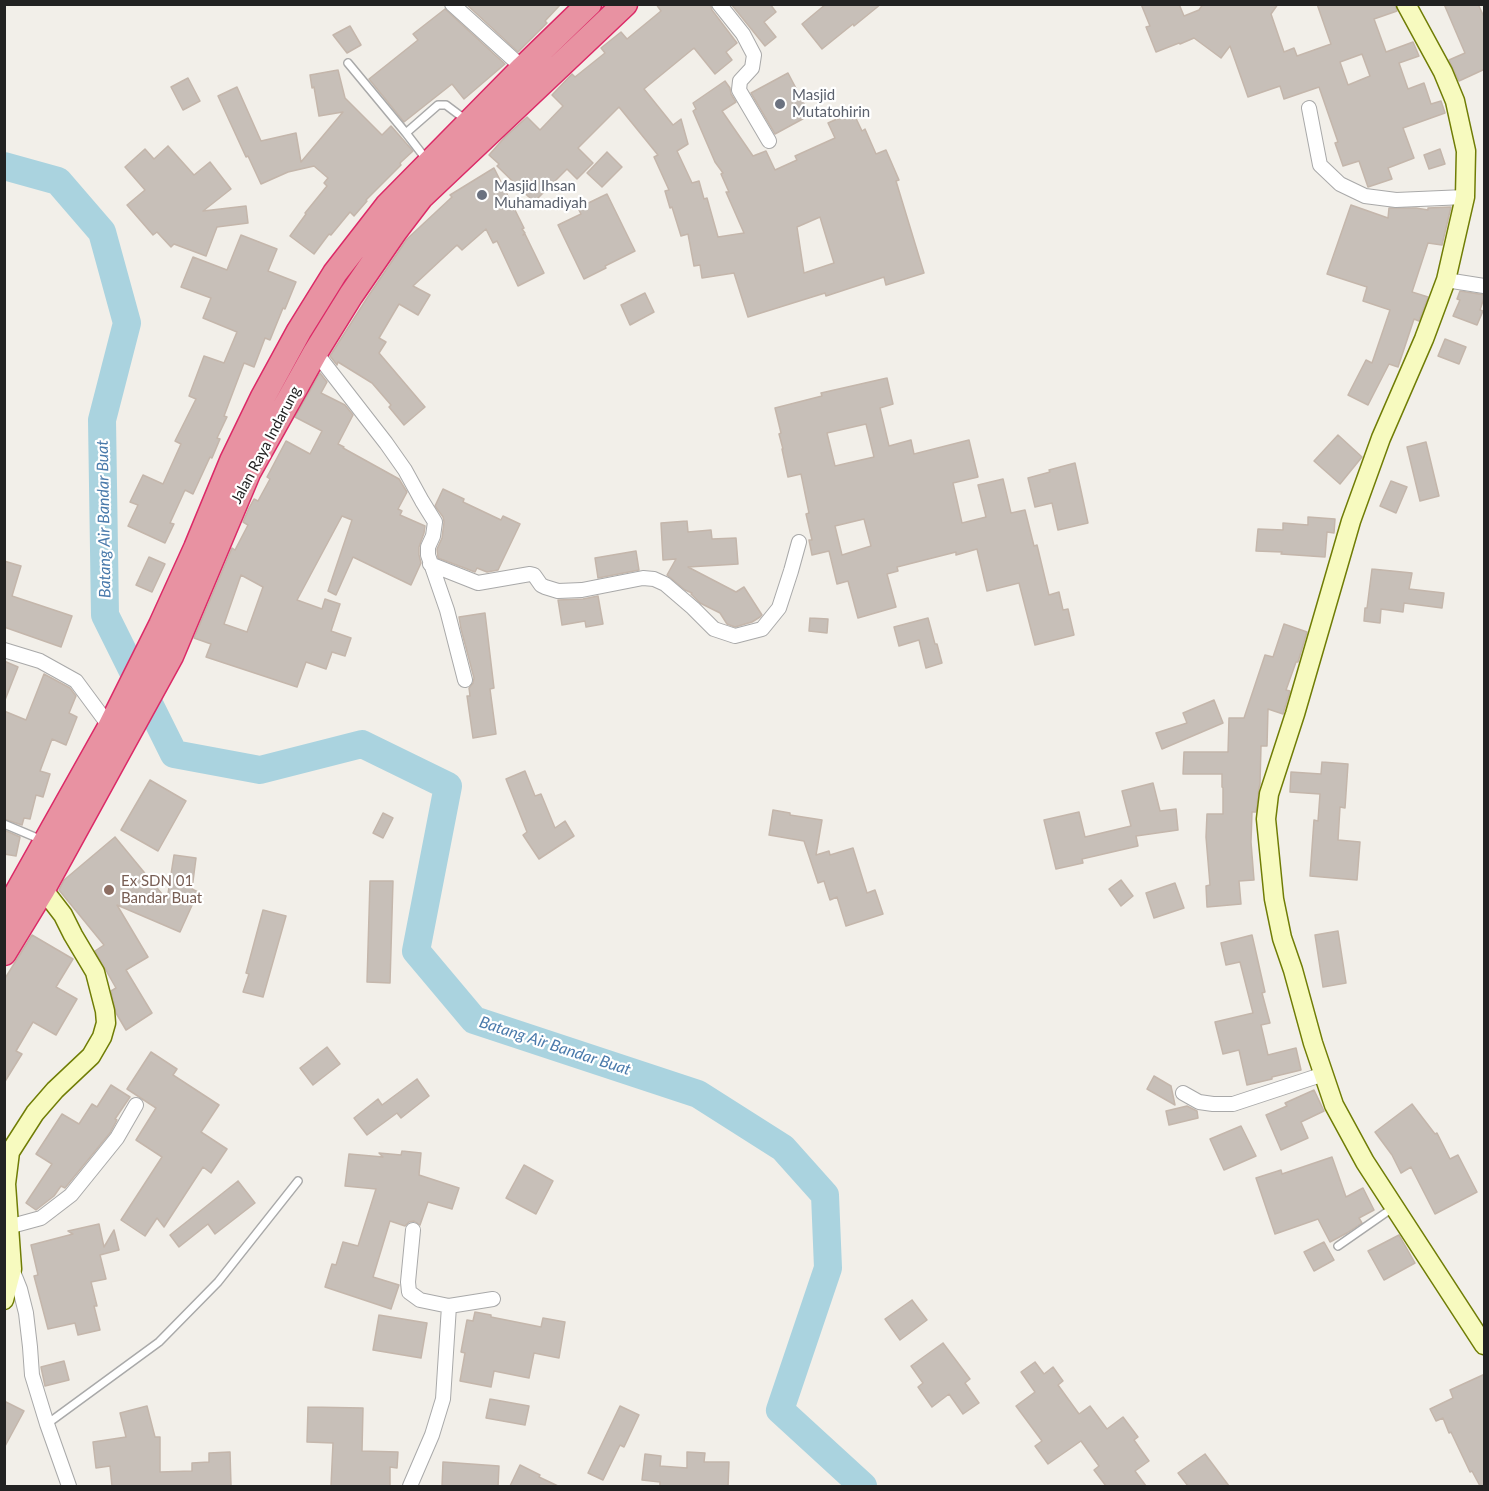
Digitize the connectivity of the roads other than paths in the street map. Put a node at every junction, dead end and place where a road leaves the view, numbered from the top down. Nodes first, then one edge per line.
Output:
1 (452, 4) edge
2 (589, 4) edge
3 (625, 4) edge
4 (719, 4) edge
5 (1406, 4) edge
6 (348, 63) dead end
7 (523, 68) junction
8 (1309, 108) dead end
9 (469, 123) junction
10 (406, 133) junction
11 (769, 141) dead end
12 (429, 164) junction
13 (1465, 197) junction
14 (1446, 280) junction
15 (1485, 286) edge
16 (299, 331) junction
17 (315, 353) junction
18 (798, 542) dead end
19 (430, 564) junction
20 (4, 650) edge
21 (465, 680) dead end
22 (119, 725) junction
23 (4, 825) edge
24 (47, 842) junction
25 (36, 882) junction
26 (4, 916) edge
27 (4, 953) edge
28 (1324, 1074) junction
29 (1183, 1093) dead end
30 (136, 1105) dead end
31 (298, 1181) dead end
32 (1394, 1207) junction
33 (8, 1227) junction
34 (413, 1230) dead end
35 (1338, 1246) dead end
36 (12, 1269) junction
37 (493, 1299) dead end
38 (4, 1300) edge
39 (449, 1306) junction
40 (1485, 1345) edge
41 (47, 1424) junction
42 (69, 1486) edge
43 (410, 1486) edge

1 - 7 street
2 - 7 highway, Jalan Raya Indarung
3 - 17 highway, Jalan Raya Indarung
4 - 11 street
5 - 13 street
6 - 10 lane
7 - 9 highway, Jalan Raya Indarung
8 - 13 street
9 - 10 lane
9 - 12 highway, Jalan Raya Indarung
10 - 12 lane
12 - 16 highway, Jalan Raya Indarung
13 - 14 street
14 - 15 street
14 - 28 street
16 - 17 street
16 - 22 highway, Jalan Raya Indarung
17 - 19 street
17 - 22 highway, Jalan Raya Indarung
18 - 19 street
19 - 21 street
20 - 22 street
22 - 24 highway, Jalan Raya Indarung
22 - 25 highway, Jalan Raya Indarung
23 - 24 lane
24 - 25 highway, Jalan Raya Indarung
25 - 26 highway, Jalan Raya Indarung
25 - 27 highway, Jalan Raya Indarung
25 - 33 street
28 - 29 street
28 - 32 street
30 - 33 street
31 - 41 lane
32 - 35 lane
32 - 40 street
33 - 36 street
34 - 39 street
36 - 38 street
36 - 41 street
37 - 39 street
39 - 43 street
41 - 42 street

